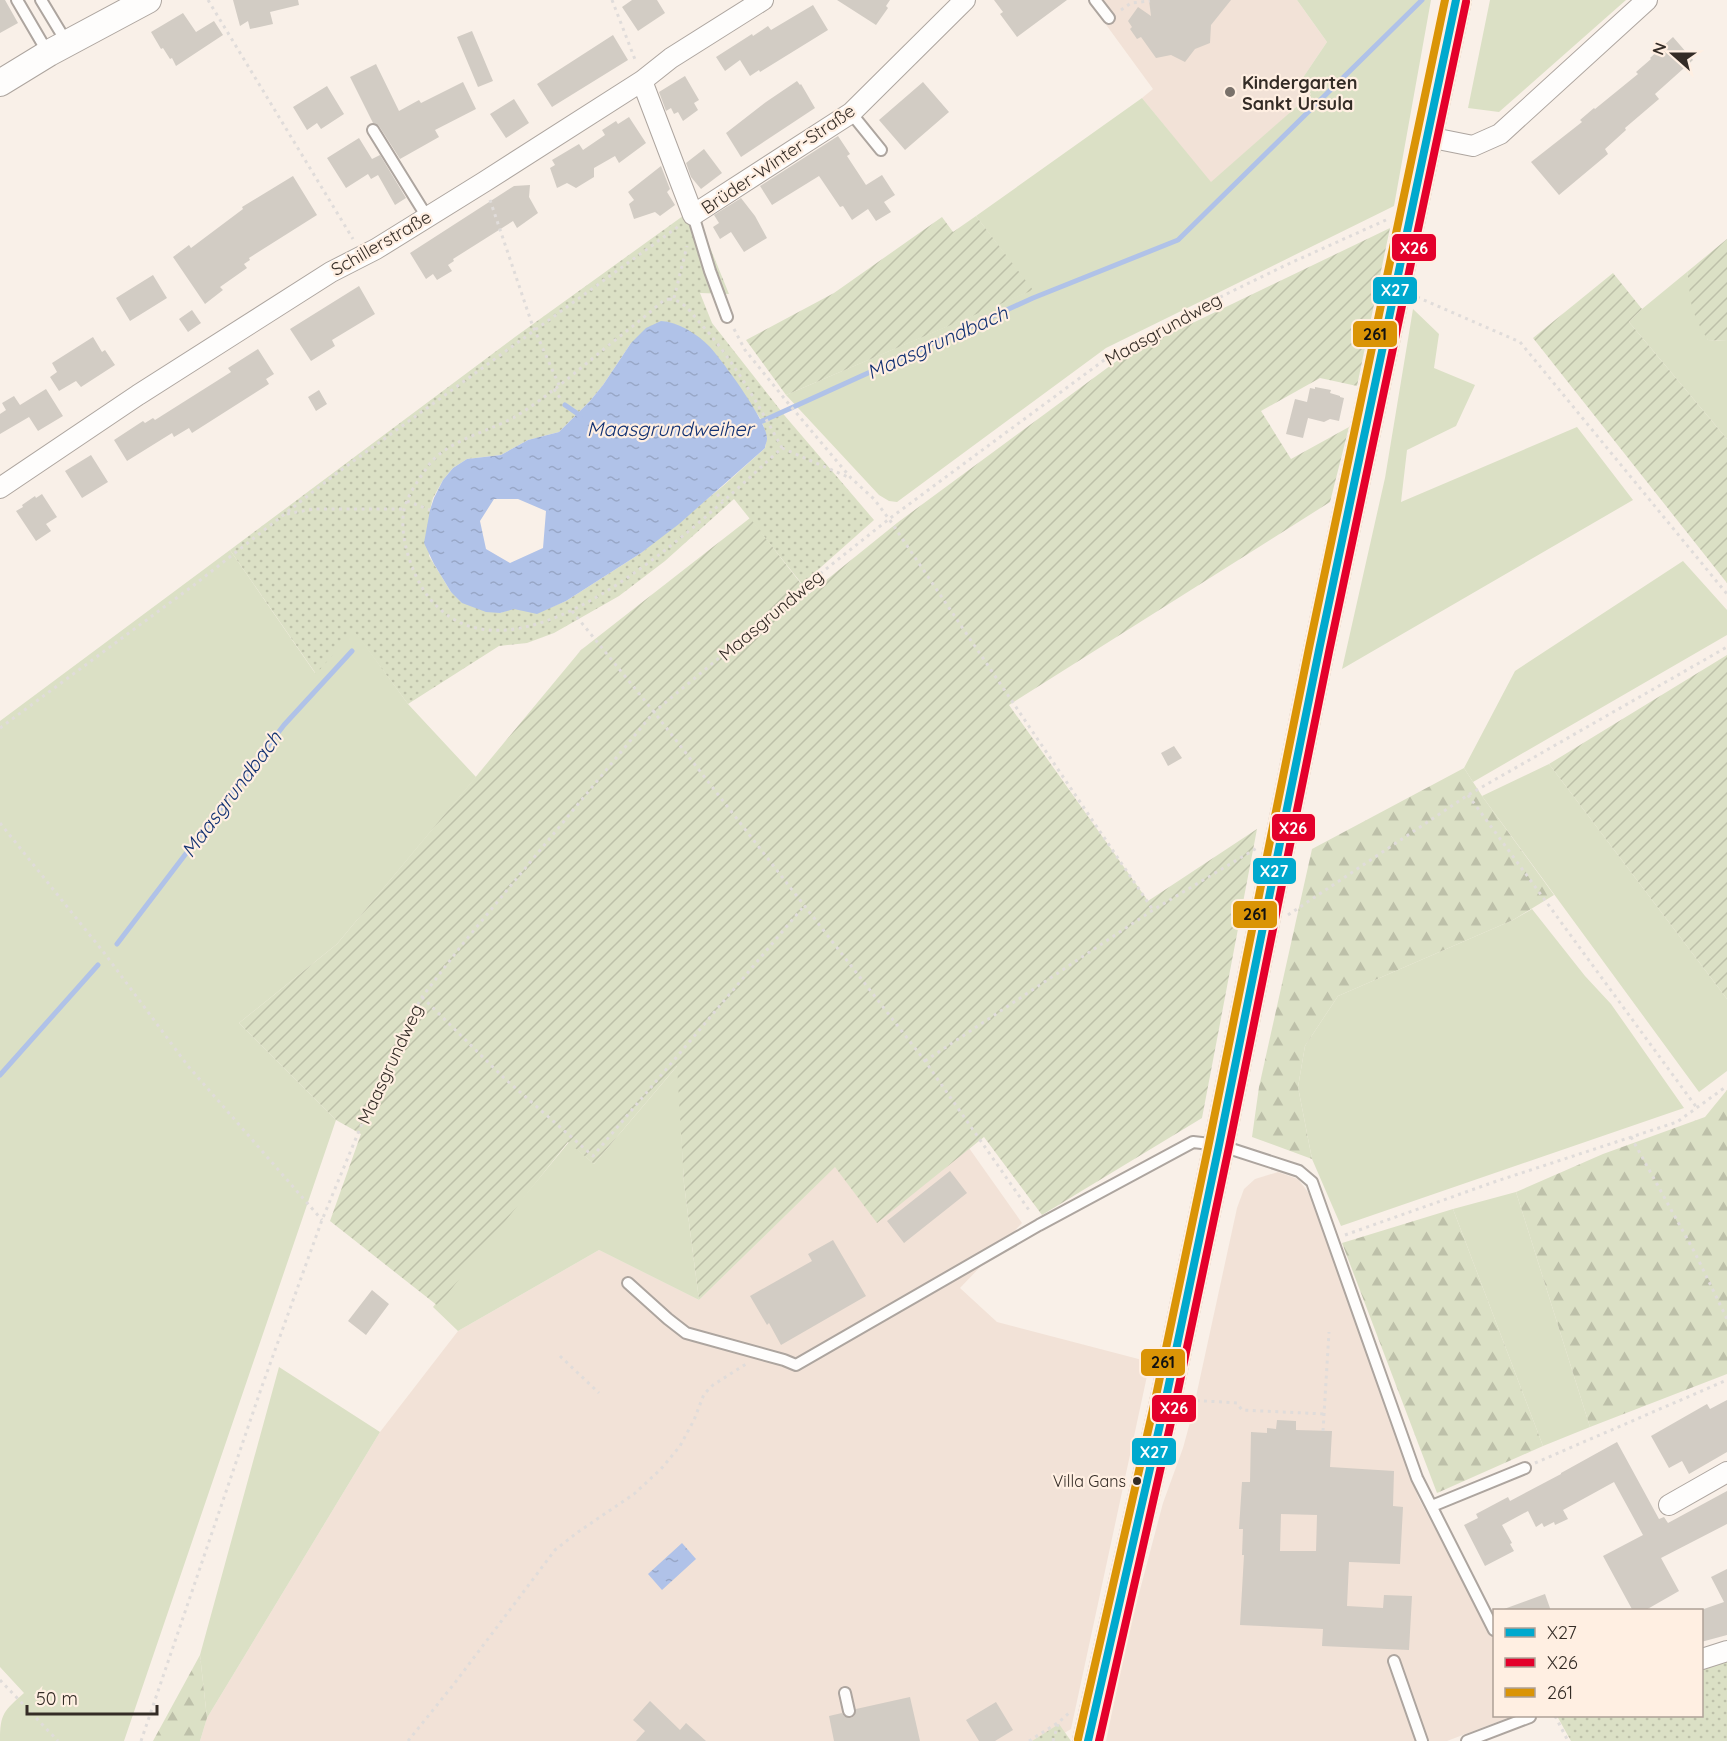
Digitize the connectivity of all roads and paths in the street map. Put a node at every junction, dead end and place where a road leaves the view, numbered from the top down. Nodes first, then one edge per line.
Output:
1 (17, 0) edge
2 (41, 0) edge
3 (148, 0) edge
4 (208, 0) edge
5 (612, 0) edge
6 (763, 0) edge
7 (964, 0) edge
8 (1095, 0) edge
9 (1456, 0) edge
10 (1647, 0) edge
11 (1130, 1) edge
12 (1150, 1) edge
13 (1109, 18) joint
14 (58, 48) junction
15 (642, 81) junction
16 (0, 82) edge
17 (851, 113) junction
18 (374, 130) dead end
19 (1428, 137) junction
20 (881, 150) dead end
21 (484, 182) junction
22 (1413, 208) junction
23 (693, 215) junction
24 (427, 217) junction
25 (363, 255) junction
26 (1395, 292) junction
27 (674, 299) junction
28 (727, 317) joint
29 (534, 329) junction
30 (559, 385) junction
31 (554, 389) junction
32 (562, 401) dead end
33 (782, 448) junction
34 (851, 478) junction
35 (0, 488) edge
36 (717, 494) dead end
37 (407, 501) junction
38 (723, 501) junction
39 (404, 509) junction
40 (430, 510) dead end
41 (285, 515) junction
42 (889, 519) junction
43 (1727, 594) edge
44 (572, 611) junction
45 (1727, 646) edge
46 (654, 712) junction
47 (0, 728) edge
48 (1468, 795) junction
49 (0, 823) edge
50 (1281, 837) junction
51 (804, 906) junction
52 (1153, 910) junction
53 (1261, 935) junction
54 (422, 997) junction
55 (925, 1061) junction
56 (1727, 1086) edge
57 (1697, 1108) junction
58 (1631, 1137) junction
59 (1219, 1145) junction
60 (322, 1220) junction
61 (1039, 1224) junction
62 (1334, 1239) junction
63 (628, 1283) dead end
64 (1727, 1319) edge
65 (1329, 1332) dead end
66 (761, 1354) junction
67 (560, 1356) dead end
68 (1727, 1380) edge
69 (598, 1393) dead end
70 (1166, 1398) junction
71 (1324, 1414) junction
72 (1323, 1431) dead end
73 (1525, 1468) joint
74 (1727, 1472) edge
75 (1670, 1505) dead end
76 (1432, 1506) junction
77 (1493, 1628) edge
78 (1727, 1651) edge
79 (1703, 1658) edge
80 (1394, 1661) dead end
81 (0, 1680) edge
82 (845, 1693) dead end
83 (1090, 1701) junction
84 (849, 1711) dead end
85 (1530, 1717) dead end
86 (1556, 1717) edge
87 (1059, 1722) junction
88 (58, 1741) edge
89 (141, 1741) edge
90 (408, 1741) edge
91 (1029, 1741) edge
92 (1053, 1741) edge
93 (1088, 1741) edge
94 (1422, 1741) edge
95 (1467, 1741) edge
96 (1568, 1741) edge

1 - 14 lane
2 - 14 lane
3 - 14 street
4 - 25 path
5 - 15 path
6 - 15 street, Schillerstraße
7 - 17 street, Brüder-Winter-Straße
8 - 13 lane
9 - 19 main road
10 - 19 street
11 - 12 path
11 - 13 path
14 - 16 street
15 - 21 street, Schillerstraße
15 - 23 street, Brüder-Winter-Straße
17 - 20 lane
17 - 23 street, Brüder-Winter-Straße
18 - 24 lane
19 - 22 main road
21 - 24 street, Schillerstraße
21 - 29 path
22 - 26 main road
22 - 42 path, Maasgrundweg
23 - 27 path
23 - 28 lane
23 - 29 path
24 - 25 street, Schillerstraße
25 - 35 street, Schillerstraße
26 - 43 path
26 - 50 main road
27 - 30 path
27 - 33 path
28 - 34 path
29 - 30 path
29 - 41 path
30 - 31 path
31 - 32 path
31 - 37 path
33 - 34 path
33 - 38 path
34 - 42 path
36 - 38 path
37 - 39 path
37 - 40 path
38 - 44 path
39 - 41 path
39 - 44 path
41 - 47 path
42 - 46 path, Maasgrundweg
42 - 52 path
44 - 46 path
45 - 48 path
46 - 51 path
46 - 54 path, Maasgrundweg
48 - 53 path
48 - 57 path
49 - 60 path
50 - 52 path
50 - 53 main road
51 - 54 path
51 - 55 path
52 - 55 path
53 - 59 main road
54 - 60 path, Maasgrundweg
55 - 61 path
56 - 57 path
57 - 58 path
58 - 62 path
58 - 64 path
59 - 61 lane
59 - 62 lane
59 - 70 main road
60 - 89 path, Maasgrundweg
61 - 66 lane
62 - 76 lane
63 - 66 lane
65 - 71 path
66 - 90 path
67 - 69 path
68 - 73 path
70 - 71 path
70 - 83 main road
71 - 72 path
73 - 76 lane
74 - 75 street
76 - 77 lane
78 - 79 street
80 - 94 lane
81 - 88 path
82 - 84 lane
83 - 87 path
83 - 93 main road
85 - 95 lane
86 - 96 path
87 - 91 path
87 - 92 path

